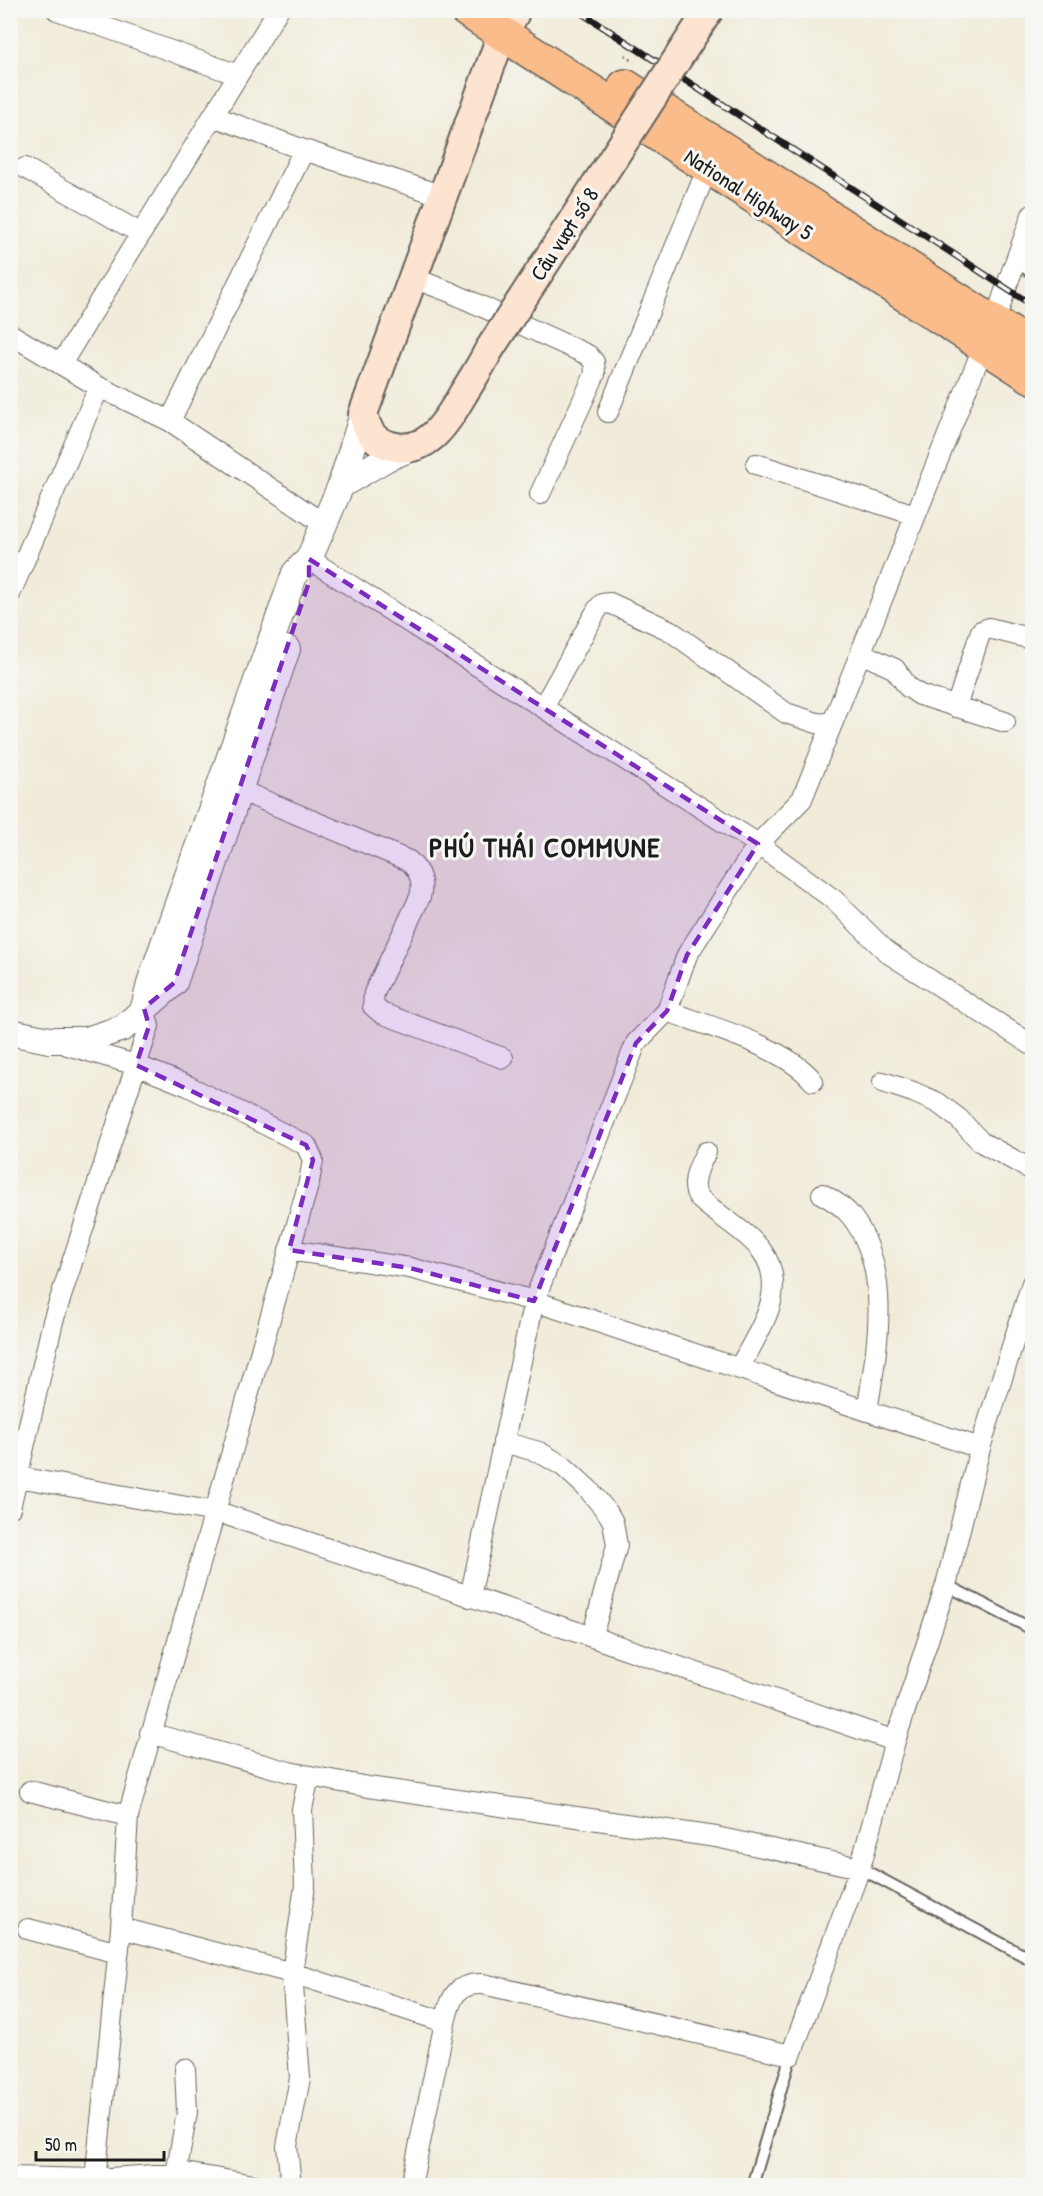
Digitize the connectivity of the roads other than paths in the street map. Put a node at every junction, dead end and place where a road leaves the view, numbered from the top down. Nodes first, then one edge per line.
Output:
1 (57, 10) edge
2 (278, 10) edge
3 (466, 10) edge
4 (709, 10) edge
5 (508, 20) edge
6 (238, 75) junction
7 (213, 116) junction
8 (304, 150) junction
9 (708, 167) junction
10 (25, 168) dead end
11 (443, 196) junction
12 (1032, 215) edge
13 (140, 233) junction
14 (1024, 267) edge
15 (413, 278) junction
16 (10, 334) edge
17 (989, 334) junction
18 (1032, 347) edge
19 (61, 364) junction
20 (1032, 377) edge
21 (99, 387) junction
22 (608, 412) dead end
23 (363, 414) junction
24 (170, 421) junction
25 (411, 448) junction
26 (756, 464) dead end
27 (341, 485) junction
28 (540, 494) dead end
29 (915, 515) junction
30 (324, 524) junction
31 (309, 559) junction
32 (10, 594) edge
33 (1032, 639) edge
34 (861, 653) junction
35 (543, 707) junction
36 (956, 707) junction
37 (1005, 722) dead end
38 (832, 724) junction
39 (239, 790) junction
40 (759, 844) junction
41 (144, 1008) junction
42 (667, 1011) junction
43 (10, 1032) edge
44 (49, 1040) junction
45 (1032, 1045) edge
46 (504, 1058) dead end
47 (136, 1065) junction
48 (813, 1081) dead end
49 (883, 1082) dead end
50 (705, 1152) dead end
51 (1032, 1170) edge
52 (822, 1194) dead end
53 (289, 1250) junction
54 (1032, 1283) edge
55 (534, 1301) junction
56 (740, 1367) junction
57 (867, 1411) junction
58 (503, 1442) junction
59 (980, 1448) junction
60 (18, 1477) junction
61 (10, 1508) edge
62 (213, 1513) junction
63 (946, 1585) junction
64 (470, 1597) junction
65 (1032, 1629) edge
66 (592, 1637) junction
67 (150, 1733) junction
68 (895, 1741) junction
69 (309, 1776) junction
70 (30, 1791) dead end
71 (128, 1816) junction
72 (860, 1868) junction
73 (121, 1928) junction
74 (28, 1929) dead end
75 (118, 1953) junction
76 (1032, 1960) edge
77 (292, 1973) junction
78 (445, 2022) junction
79 (791, 2055) junction
80 (185, 2069) dead end
81 (176, 2174) junction
82 (10, 2177) edge
83 (95, 2180) junction
84 (260, 2186) edge
85 (291, 2186) edge
86 (411, 2186) edge
87 (753, 2186) edge

1 - 6 street
2 - 6 street
3 - 5 highway, National Highway 5
4 - 25 main road, Cầu vượt số 8, bridge
5 - 9 highway, National Highway 5
5 - 11 main road
5 - 17 highway, National Highway 5
6 - 7 street
7 - 8 street
7 - 13 street
8 - 11 street
8 - 24 street
9 - 17 highway, National Highway 5
9 - 22 street
10 - 13 street
11 - 15 main road
12 - 14 street
13 - 19 street
14 - 17 street
15 - 23 main road
15 - 28 street
16 - 19 street
17 - 18 highway, National Highway 5
17 - 20 highway, National Highway 5
17 - 29 street
19 - 21 street
21 - 24 street
21 - 32 street
23 - 25 main road
23 - 27 street
24 - 30 street
25 - 27 street, Cầu vượt số 8
26 - 29 street
27 - 30 street
29 - 34 street
30 - 31 street
31 - 35 street
31 - 39 street
31 - 41 street
33 - 36 street
34 - 36 street
34 - 38 street
35 - 38 street
35 - 40 street
36 - 37 street
38 - 40 street
39 - 41 street
39 - 46 street
40 - 42 street
40 - 45 street
41 - 44 street
41 - 47 street
42 - 48 street
42 - 55 street
43 - 44 street
44 - 47 street
47 - 53 street
47 - 60 street
49 - 51 street
50 - 56 street
52 - 57 street
53 - 55 street
53 - 62 street
54 - 59 street
55 - 56 street
55 - 58 street
56 - 57 street
57 - 59 street
58 - 64 street
58 - 66 street
59 - 63 street
60 - 61 street
60 - 62 street
62 - 64 street
62 - 67 street
63 - 65 lane
63 - 68 street
64 - 66 street
66 - 68 street
67 - 69 street
67 - 71 street
68 - 72 street
69 - 72 street
69 - 77 street
70 - 71 street
71 - 73 street
72 - 76 lane
72 - 79 street
73 - 75 street
73 - 77 street
74 - 75 street
75 - 83 street
77 - 78 street
77 - 85 street
78 - 79 street
78 - 86 street
79 - 87 lane
80 - 81 street
81 - 83 street
81 - 84 street
82 - 83 street

